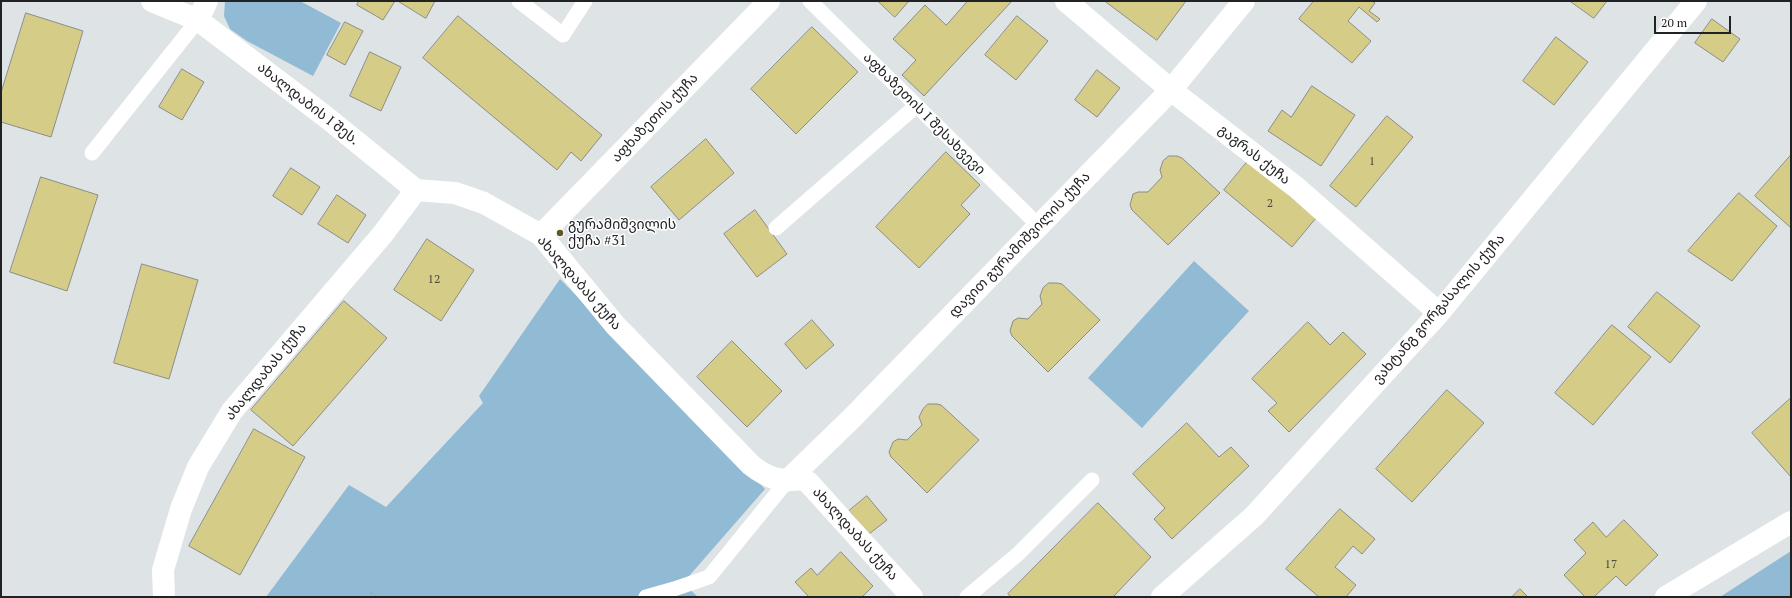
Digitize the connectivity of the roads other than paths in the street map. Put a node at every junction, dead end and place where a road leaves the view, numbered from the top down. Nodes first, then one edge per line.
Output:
1 (152, 1) edge
2 (519, 1) edge
3 (585, 1) edge
4 (769, 1) edge
5 (810, 1) edge
6 (1066, 1) edge
7 (1244, 1) edge
8 (1696, 1) edge
9 (203, 10) edge
10 (1171, 90) junction
11 (916, 106) junction
12 (92, 153) dead end
13 (416, 190) junction
14 (1039, 226) junction
15 (776, 228) dead end
16 (542, 235) junction
17 (1439, 312) junction
18 (1092, 480) dead end
19 (787, 481) junction
20 (1791, 522) edge
21 (164, 597) edge
22 (646, 597) edge
23 (912, 597) edge
24 (967, 597) edge
25 (1162, 597) edge
26 (1666, 597) edge

1 - 9 street
2 - 3 lane
4 - 16 street, აფხაზეთის ქუჩა
5 - 11 lane, აფხაზეთის I შესახვევი
6 - 10 street, გაგრას ქუჩა
7 - 10 street, დავით გურამიშვილის ქუჩა
8 - 17 street, ვახტანგ გორგასალის ქუჩა
9 - 12 lane
9 - 13 street, ახალდაბის I შეს.
10 - 14 street, დავით გურამიშვილის ქუჩა
10 - 17 street, გაგრას ქუჩა
11 - 14 lane, აფხაზეთის I შესახვევი
11 - 15 lane
13 - 16 street, ახალდაბას ქუჩა
13 - 21 street, ახალდაბას ქუჩა
14 - 19 street, დავით გურამიშვილის ქუჩა
16 - 19 street, ახალდაბას ქუჩა
17 - 25 street, ვახტანგ გორგასალის ქუჩა
18 - 24 lane
19 - 22 lane
19 - 23 street, ახალდაბას ქუჩა
20 - 26 street

